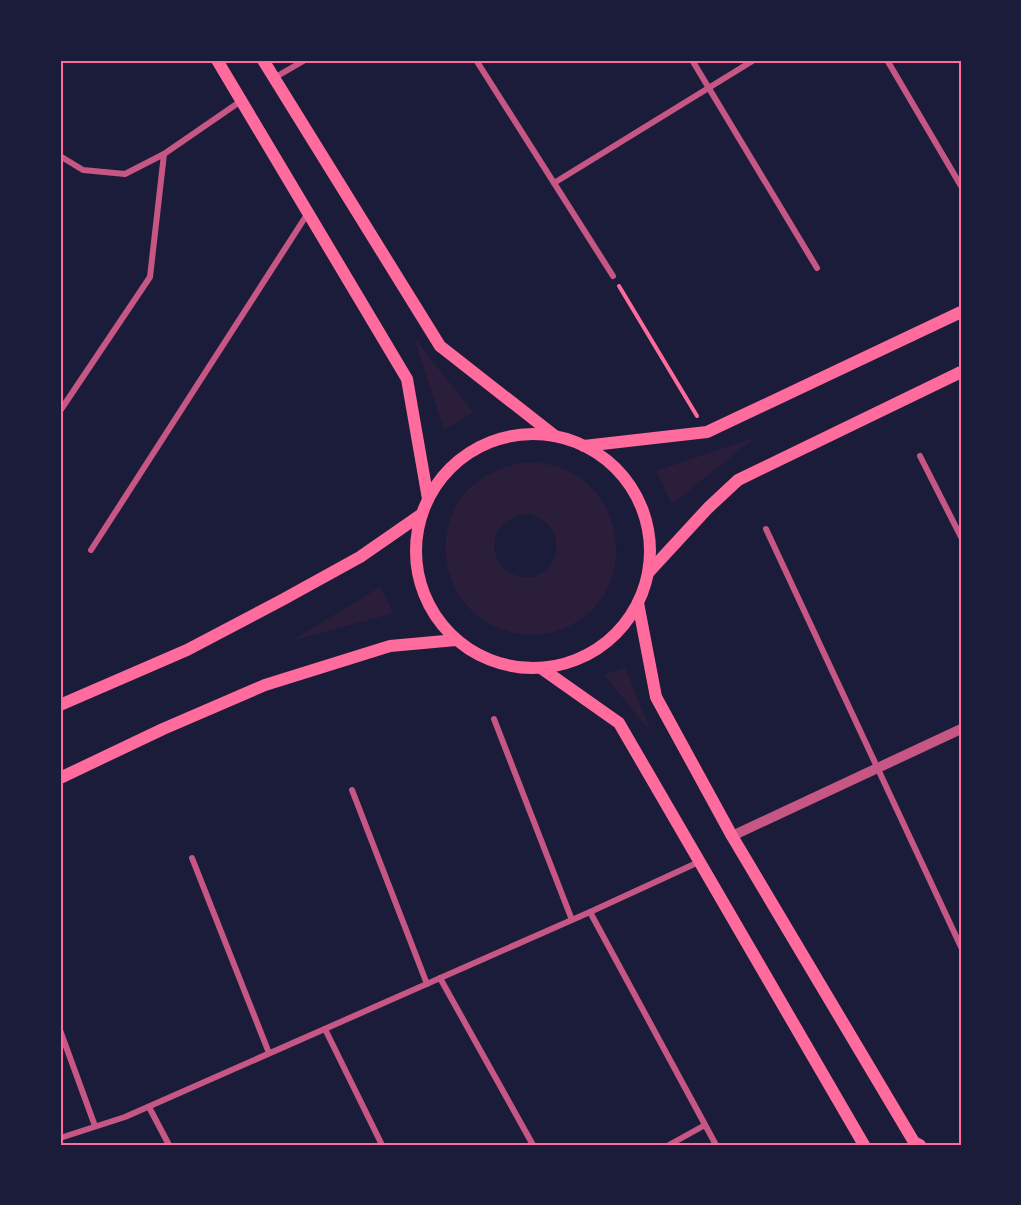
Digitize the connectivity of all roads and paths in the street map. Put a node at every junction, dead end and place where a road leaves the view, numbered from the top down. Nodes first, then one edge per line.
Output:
1 (217, 60) edge
2 (263, 60) edge
3 (305, 60) edge
4 (476, 60) edge
5 (692, 60) edge
6 (754, 60) edge
7 (887, 60) edge
8 (274, 78) junction
9 (709, 88) junction
10 (241, 100) junction
11 (164, 154) junction
12 (60, 156) edge
13 (554, 183) junction
14 (961, 186) edge
15 (308, 213) junction
16 (817, 268) dead end
17 (613, 276) joint
18 (961, 312) edge
19 (961, 372) edge
20 (60, 411) edge
21 (707, 432) junction
22 (555, 436) junction
23 (584, 446) junction
24 (920, 456) dead end
25 (428, 500) junction
26 (422, 514) junction
27 (766, 529) dead end
28 (961, 537) edge
29 (91, 550) dead end
30 (648, 573) junction
31 (638, 603) junction
32 (456, 640) junction
33 (541, 668) junction
34 (60, 705) edge
35 (494, 719) dead end
36 (961, 729) edge
37 (878, 768) junction
38 (60, 778) edge
39 (352, 790) dead end
40 (732, 836) junction
41 (192, 858) dead end
42 (701, 861) junction
43 (590, 912) junction
44 (572, 920) junction
45 (961, 946) edge
46 (440, 978) junction
47 (427, 984) junction
48 (325, 1029) junction
49 (60, 1030) edge
50 (269, 1053) junction
51 (148, 1107) junction
52 (705, 1125) junction
53 (96, 1126) junction
54 (60, 1137) edge
55 (169, 1145) edge
56 (382, 1145) edge
57 (533, 1145) edge
58 (669, 1145) edge
59 (716, 1145) edge
60 (864, 1145) edge
61 (920, 1145) edge

1 - 10 main road
2 - 8 main road
3 - 8 street
4 - 13 street
5 - 9 street
6 - 9 street
7 - 14 street
8 - 22 main road
9 - 13 street
9 - 16 street
10 - 11 street
10 - 15 main road
11 - 12 street
11 - 20 street
13 - 17 street
15 - 25 main road
15 - 29 street
17 - 21 path
18 - 21 main road
19 - 30 main road
21 - 23 main road
22 - 23 main road
22 - 25 main road
23 - 30 main road
24 - 28 street
25 - 26 main road
26 - 32 main road
26 - 34 main road
27 - 37 street
30 - 31 main road
31 - 33 main road
31 - 40 main road
32 - 33 main road
32 - 38 main road
33 - 42 main road
35 - 44 street
36 - 37 street
37 - 40 street
37 - 45 street
39 - 47 street
40 - 61 main road
41 - 50 street
42 - 43 street
42 - 60 main road
43 - 44 street
43 - 52 street
44 - 46 street
46 - 47 street
46 - 57 street
47 - 48 street
48 - 50 street
48 - 56 street
49 - 53 street
50 - 51 street
51 - 53 street
51 - 55 street
52 - 58 street
52 - 59 street
53 - 54 street

